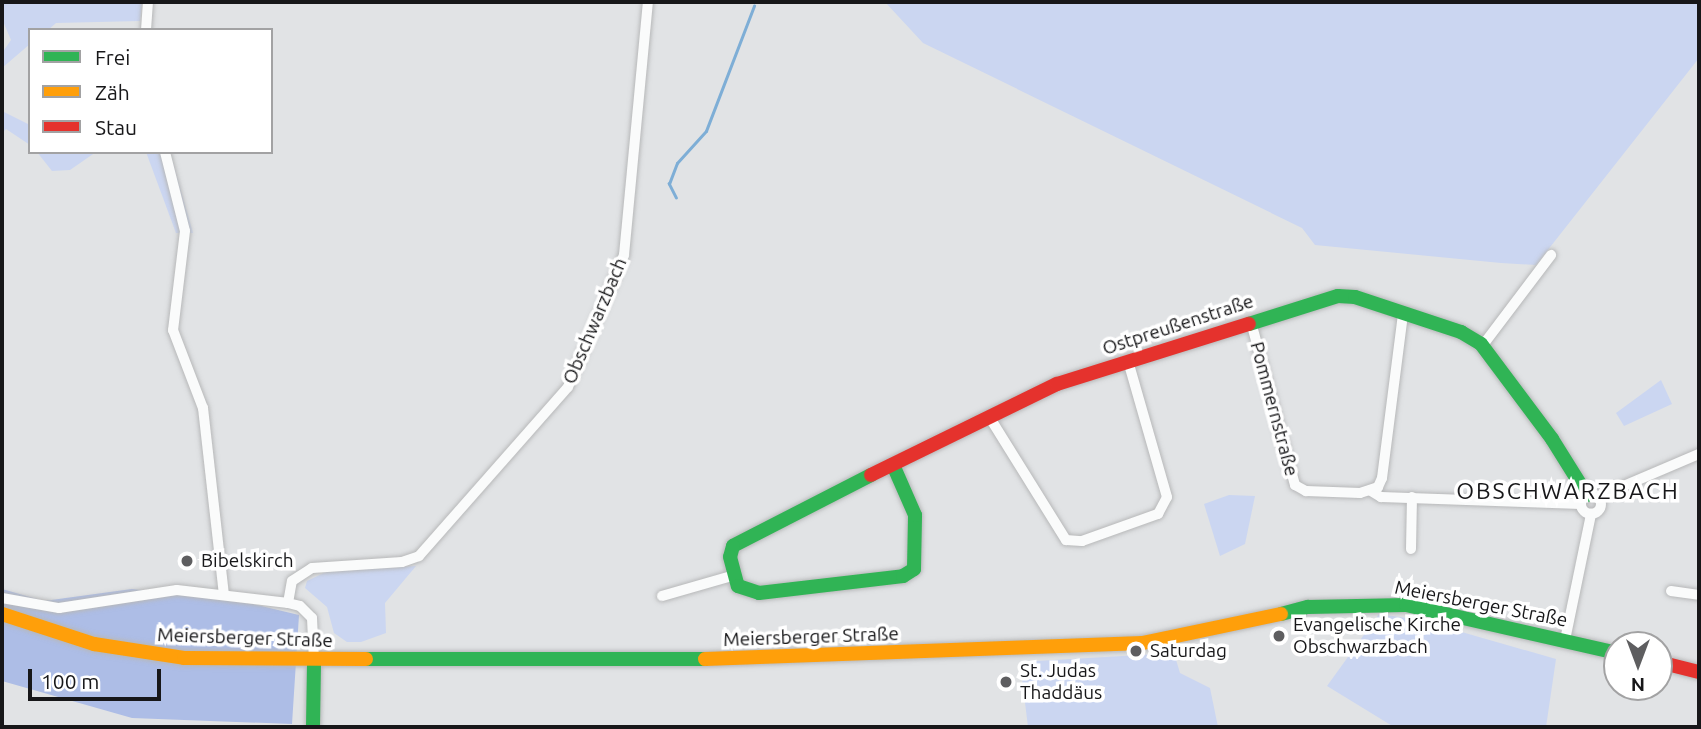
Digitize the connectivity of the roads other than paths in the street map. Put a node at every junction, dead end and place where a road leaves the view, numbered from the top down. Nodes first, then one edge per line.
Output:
1 (148, 2) edge
2 (648, 2) edge
3 (146, 28) edge
4 (166, 154) edge
5 (1551, 256) dead end
6 (1403, 313) junction
7 (1251, 322) junction
8 (1483, 345) junction
9 (1128, 361) junction
10 (990, 418) junction
11 (1699, 454) edge
12 (893, 465) junction
13 (1371, 491) junction
14 (1412, 497) junction
15 (1589, 499) junction
16 (1591, 514) junction
17 (1410, 549) dead end
18 (735, 575) junction
19 (1671, 591) dead end
20 (224, 594) junction
21 (1699, 595) edge
22 (662, 596) dead end
23 (2, 598) edge
24 (288, 603) junction
25 (2, 614) edge
26 (1565, 640) junction
27 (1603, 650) edge
28 (314, 660) junction
29 (1673, 666) edge
30 (1699, 672) edge
31 (313, 727) edge

1 - 3 street
2 - 24 street, Obschwarzbach
4 - 20 street
5 - 8 street
6 - 7 main road, Ostpreußenstraße
6 - 8 main road, Ostpreußenstraße
6 - 13 street
7 - 9 main road, Ostpreußenstraße
7 - 13 street, Pommernstraße
8 - 15 main road, Ostpreußenstraße
9 - 10 main road, Ostpreußenstraße
9 - 10 street
10 - 12 main road, Ostpreußenstraße
11 - 15 street
12 - 18 main road, Ostpreußenstraße
12 - 18 main road
13 - 14 street
14 - 15 street
14 - 17 street
15 - 16 street
15 - 16 street
16 - 26 street
18 - 22 street
19 - 21 street
20 - 23 street
20 - 24 street
24 - 28 street
25 - 28 main road, Meiersberger Straße
26 - 27 main road, Meiersberger Straße
26 - 28 main road, Meiersberger Straße
28 - 31 main road
29 - 30 main road

